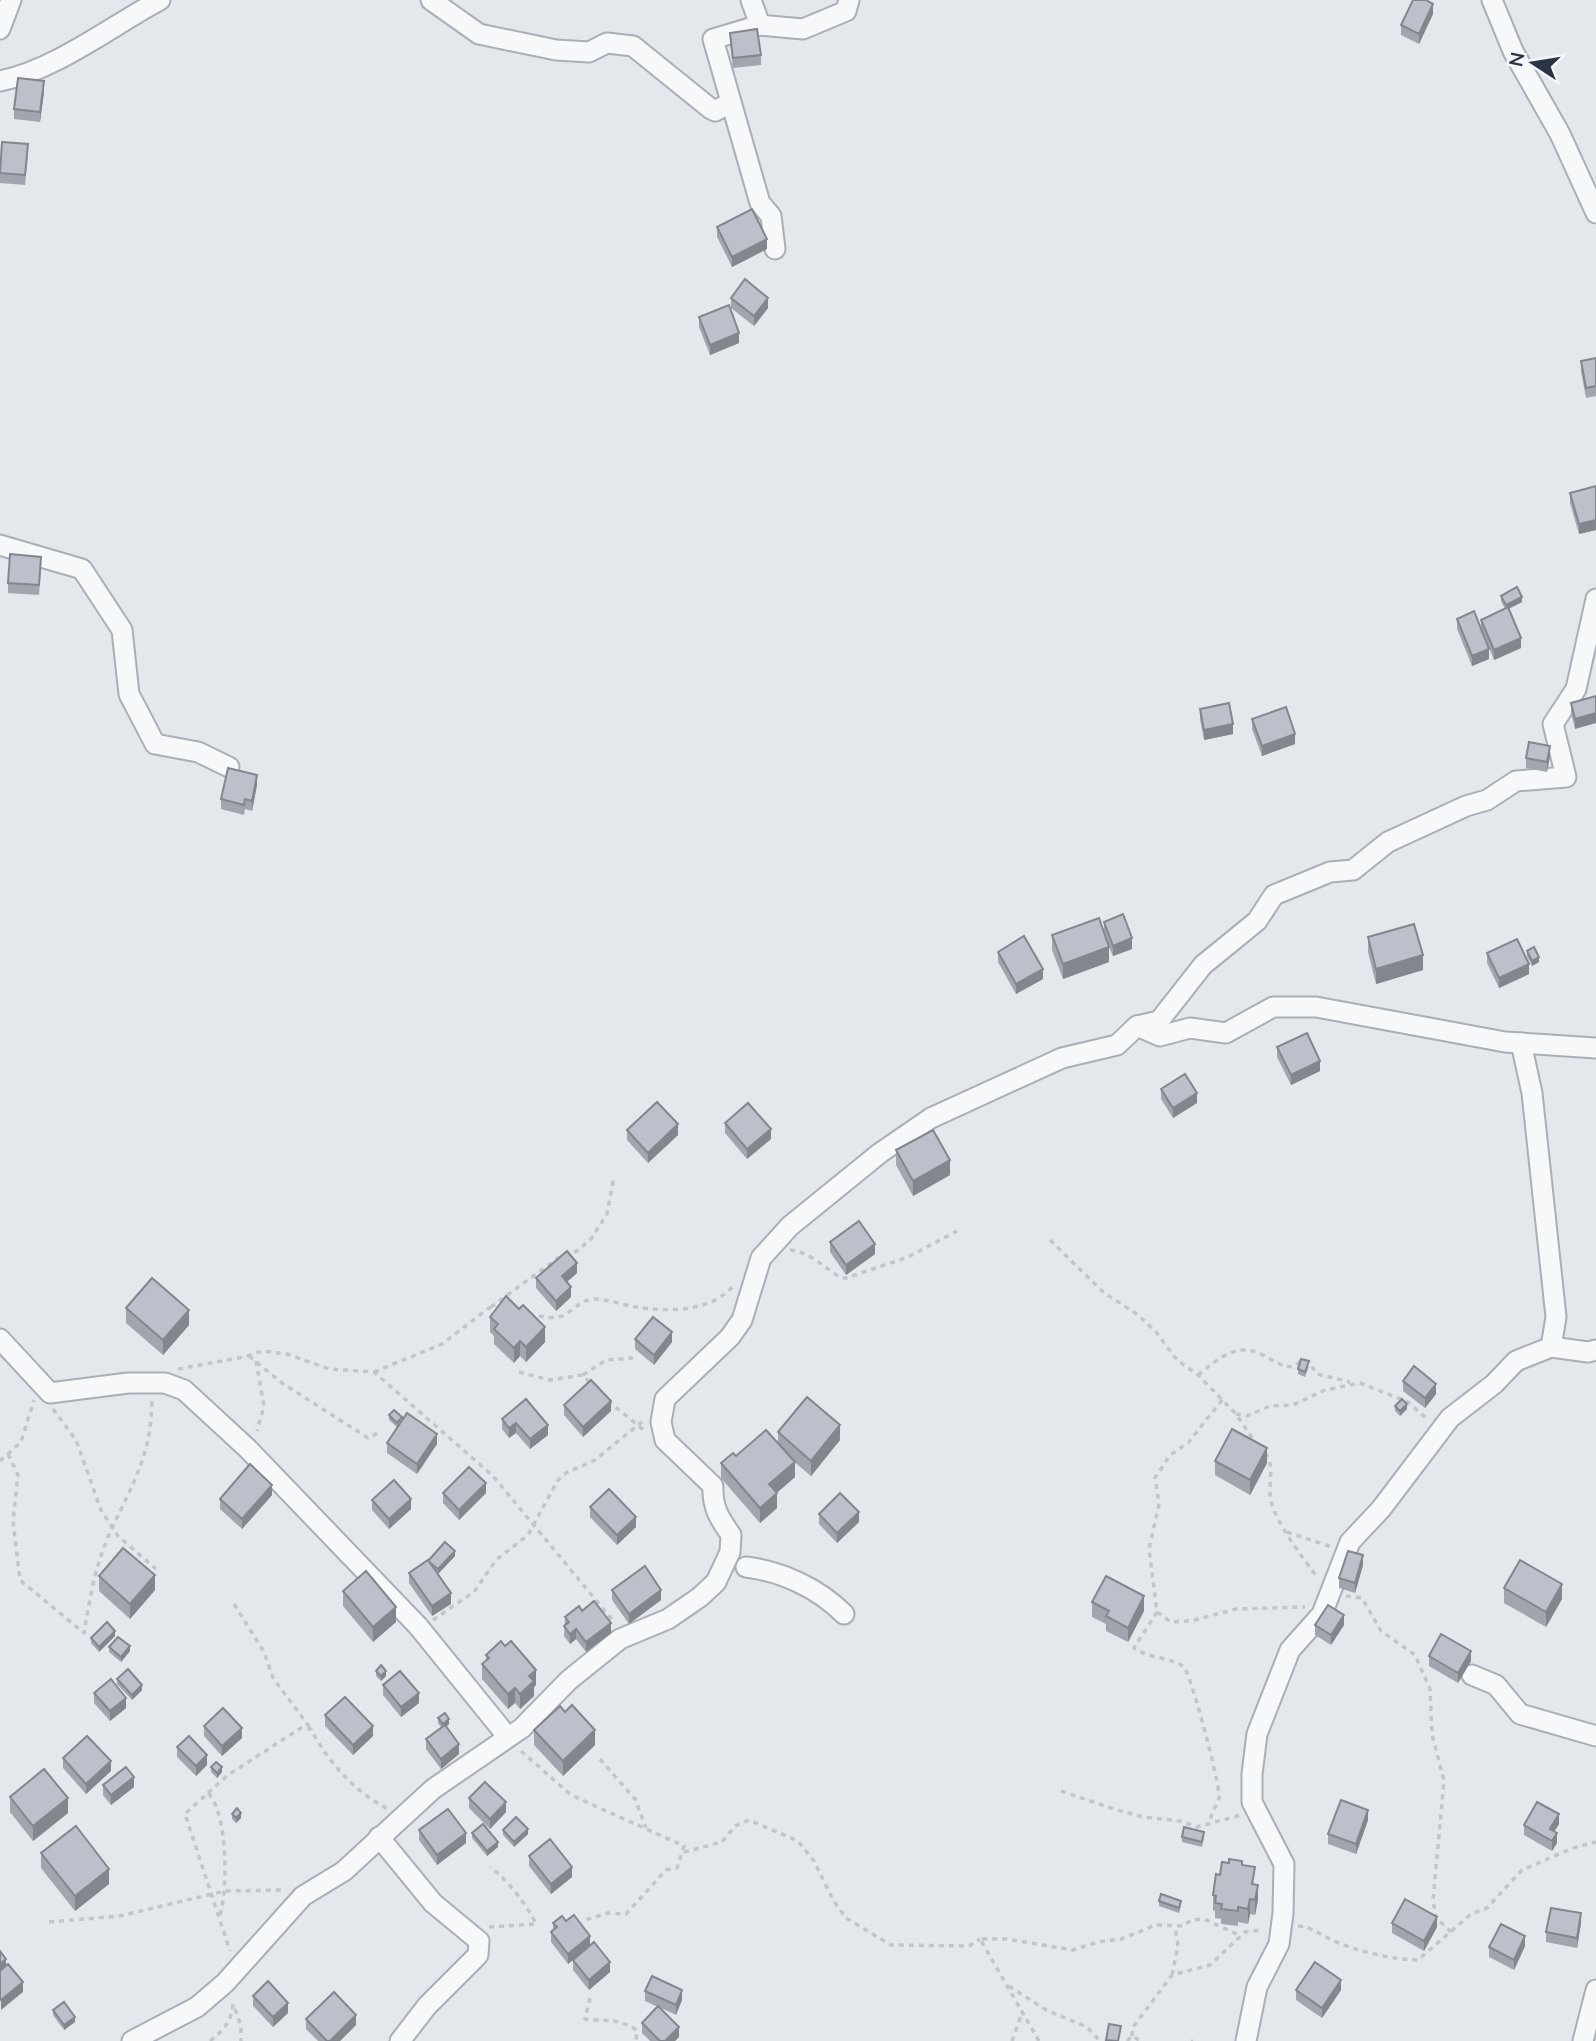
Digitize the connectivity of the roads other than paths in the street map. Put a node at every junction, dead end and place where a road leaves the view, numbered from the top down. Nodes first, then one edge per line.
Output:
1 (11, 0) edge
2 (160, 0) edge
3 (431, 0) edge
4 (751, 0) edge
5 (849, 0) edge
6 (1492, 0) edge
7 (760, 25) junction
8 (0, 29) edge
9 (0, 84) edge
10 (730, 103) junction
11 (1596, 213) edge
12 (775, 249) dead end
13 (0, 545) edge
14 (1596, 598) edge
15 (229, 767) edge
16 (1137, 1026) junction
17 (1521, 1043) junction
18 (1596, 1048) edge
19 (0, 1339) edge
20 (1552, 1347) junction
21 (1596, 1350) edge
22 (731, 1535) junction
23 (746, 1567) junction
24 (719, 1575) junction
25 (844, 1614) dead end
26 (1472, 1675) dead end
27 (508, 1736) junction
28 (1596, 1736) edge
29 (379, 1837) junction
30 (1596, 1990) edge
31 (132, 2041) edge
32 (400, 2041) edge
33 (1246, 2041) edge
34 (1583, 2041) edge

1 - 8 street
2 - 9 street
3 - 10 street
4 - 7 street
5 - 7 street
6 - 11 street
7 - 10 street
10 - 12 street
13 - 15 street
14 - 16 street
16 - 17 street
16 - 22 street
17 - 18 street
17 - 20 street
19 - 27 street
20 - 21 street
20 - 33 street
22 - 23 street
22 - 24 street
23 - 24 street
23 - 25 street
24 - 27 street
26 - 28 street
27 - 29 street
29 - 31 street
29 - 32 street
30 - 34 street

